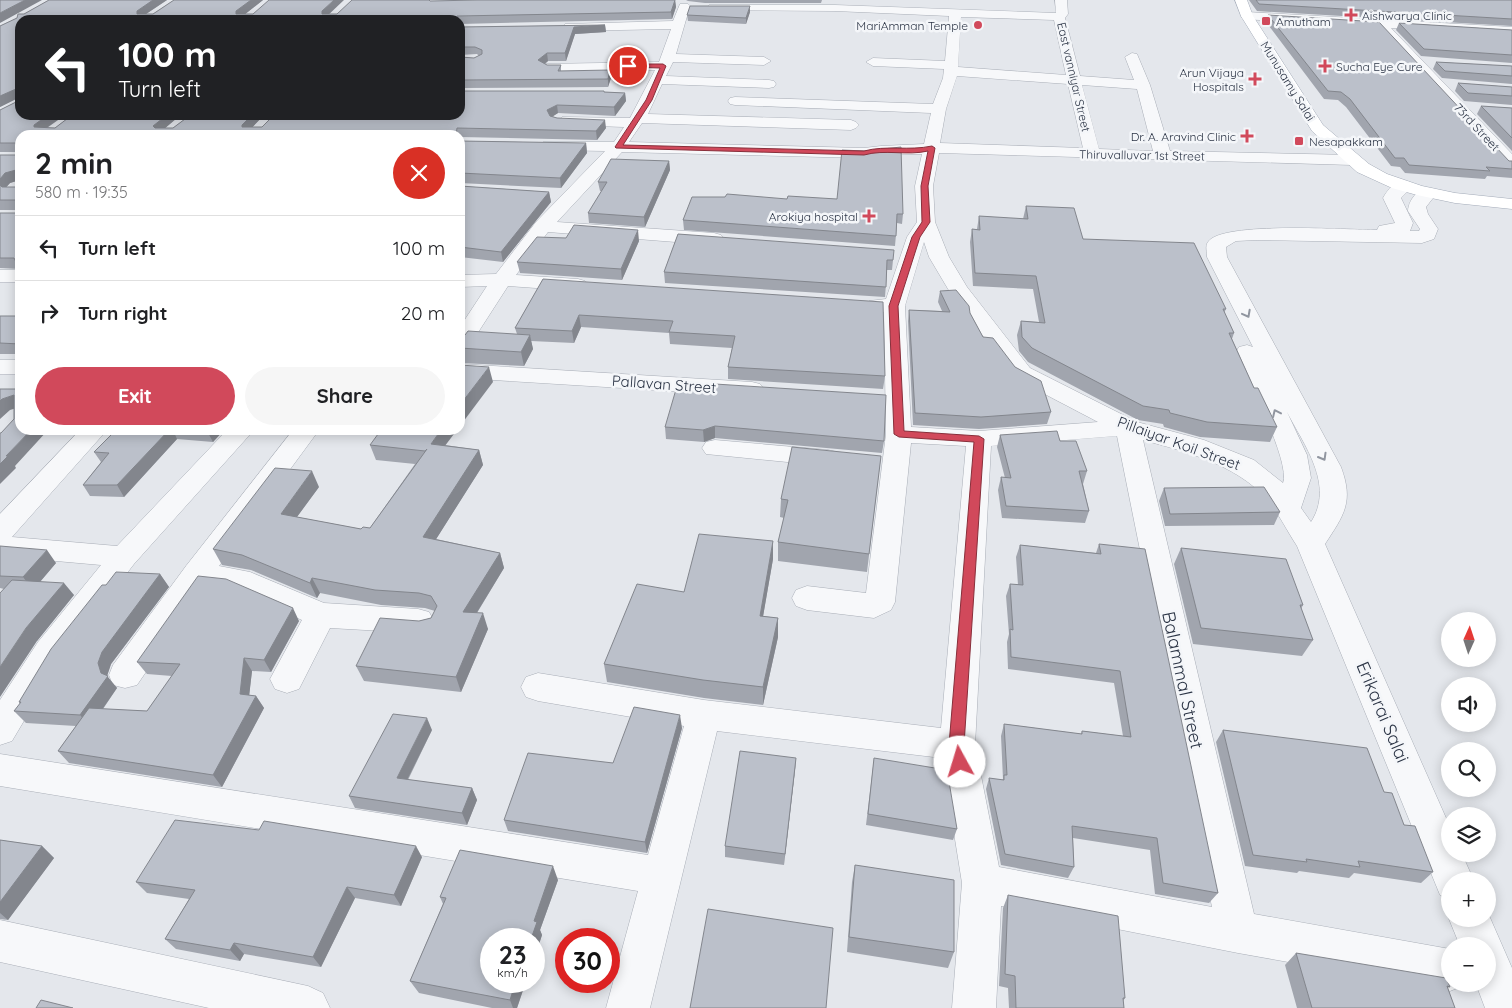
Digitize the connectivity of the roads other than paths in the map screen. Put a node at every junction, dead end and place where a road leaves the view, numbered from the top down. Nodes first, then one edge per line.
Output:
1 (1061, 0) edge
2 (1241, 0) edge
3 (680, 3) edge
4 (750, 3) edge
5 (835, 4) edge
6 (955, 14) junction
7 (1247, 16) junction
8 (1060, 17) junction
9 (1381, 24) junction
10 (677, 25) junction
11 (559, 27) edge
12 (1512, 31) edge
13 (1132, 57) dead end
14 (764, 61) dead end
15 (666, 62) junction
16 (873, 62) dead end
17 (1418, 62) junction
18 (1437, 63) edge
19 (548, 67) edge
20 (951, 68) junction
21 (1074, 80) junction
22 (776, 84) dead end
23 (1438, 84) junction
24 (655, 86) junction
25 (1143, 86) junction
26 (1456, 86) dead end
27 (632, 93) dead end
28 (735, 101) dead end
29 (1459, 107) junction
30 (1477, 108) dead end
31 (940, 109) junction
32 (558, 120) edge
33 (636, 120) junction
34 (851, 125) dead end
35 (1317, 128) junction
36 (1491, 141) junction
37 (1512, 142) edge
38 (529, 145) edge
39 (618, 147) junction
40 (932, 148) junction
41 (1092, 154) junction
42 (1163, 156) junction
43 (1331, 159) junction
44 (1352, 160) junction
45 (1512, 164) edge
46 (1411, 194) junction
47 (554, 195) dead end
48 (573, 196) junction
49 (1512, 204) edge
50 (1512, 215) edge
51 (926, 222) junction
52 (543, 226) junction
53 (731, 240) edge
54 (0, 276) edge
55 (15, 276) edge
56 (465, 280) edge
57 (502, 280) junction
58 (600, 286) edge
59 (854, 303) edge
60 (894, 306) junction
61 (465, 336) edge
62 (0, 366) edge
63 (15, 367) edge
64 (465, 370) edge
65 (769, 390) edge
66 (1128, 427) junction
67 (899, 434) junction
68 (90, 435) edge
69 (236, 435) edge
70 (302, 435) edge
71 (979, 439) junction
72 (715, 448) dead end
73 (848, 460) edge
74 (1287, 508) junction
75 (1311, 544) junction
76 (5, 549) edge
77 (124, 556) junction
78 (197, 574) junction
79 (808, 598) dead end
80 (322, 615) junction
81 (425, 622) edge
82 (125, 675) dead end
83 (287, 679) dead end
84 (538, 687) dead end
85 (704, 715) junction
86 (0, 730) edge
87 (956, 745) junction
88 (0, 770) edge
89 (1450, 872) edge
90 (662, 876) junction
91 (982, 883) junction
92 (1238, 932) junction
93 (0, 941) edge
94 (1441, 968) edge
95 (308, 1008) edge
96 (628, 1008) edge
97 (974, 1008) edge

1 - 8 street, East vanniyar Street
2 - 7 main road, Munusamy Salai
3 - 4 street
3 - 10 street
4 - 5 street
5 - 6 street
6 - 8 street
6 - 20 street, Pillaiyar Koil Street
7 - 9 street
7 - 35 main road, Munusamy Salai
8 - 21 street, East vanniyar Street
9 - 12 street
9 - 17 street, 73rd Street
10 - 11 street
10 - 15 street
13 - 25 street
14 - 15 street
15 - 19 street
15 - 24 street
16 - 20 street
17 - 18 street
17 - 23 street, 73rd Street
20 - 21 street
20 - 31 street, Pillaiyar Koil Street
21 - 25 street
21 - 41 street, East vanniyar Street
22 - 24 street
23 - 26 street
23 - 29 street, 73rd Street
24 - 27 street
24 - 33 street
25 - 42 street
28 - 31 street
29 - 30 street
29 - 36 street, 73rd Street
31 - 40 street, Pillaiyar Koil Street
32 - 33 street
33 - 34 street
33 - 39 street
35 - 43 main road, Munusamy Salai
35 - 44 main road
36 - 37 street
36 - 45 street, 73rd Street
38 - 39 street, Thiruvalluvar 1st Street
39 - 40 street, Thiruvalluvar 1st Street
39 - 48 street
40 - 41 street, Thiruvalluvar 1st Street
40 - 51 street, Pillaiyar Koil Street
41 - 42 street, Thiruvalluvar 1st Street
42 - 43 street, Thiruvalluvar 1st Street
43 - 44 street, Thiruvalluvar 1st Street
43 - 46 main road
44 - 46 main road
46 - 49 main road
46 - 50 main road
74 -> 46 street
46 -> 75 street
47 - 48 street
48 - 52 street
51 - 60 street
51 - 66 street, Pillaiyar Koil Street
52 - 53 street
52 - 57 street
54 - 55 street
56 - 57 street
57 - 58 street
57 - 61 street
59 - 60 street
60 - 67 street
62 - 63 street
64 - 65 street, Pallavan Street
66 - 71 street
66 - 74 street, Pillaiyar Koil Street
66 - 92 street, Balammal Street
67 - 71 street
67 - 79 street
68 - 76 street
69 - 77 street
70 - 78 street
71 - 87 street
72 - 73 street
74 - 75 street, Pillaiyar Koil Street
75 - 89 street, Erikarai Salai
76 - 77 street
77 - 86 street
78 - 80 street
78 - 82 street
80 - 81 street
80 - 83 street
84 - 85 street
85 - 87 street
85 - 90 street
87 - 91 street
88 - 90 street
90 - 96 street
91 - 92 street
91 - 97 street
92 - 94 street
93 - 95 street

